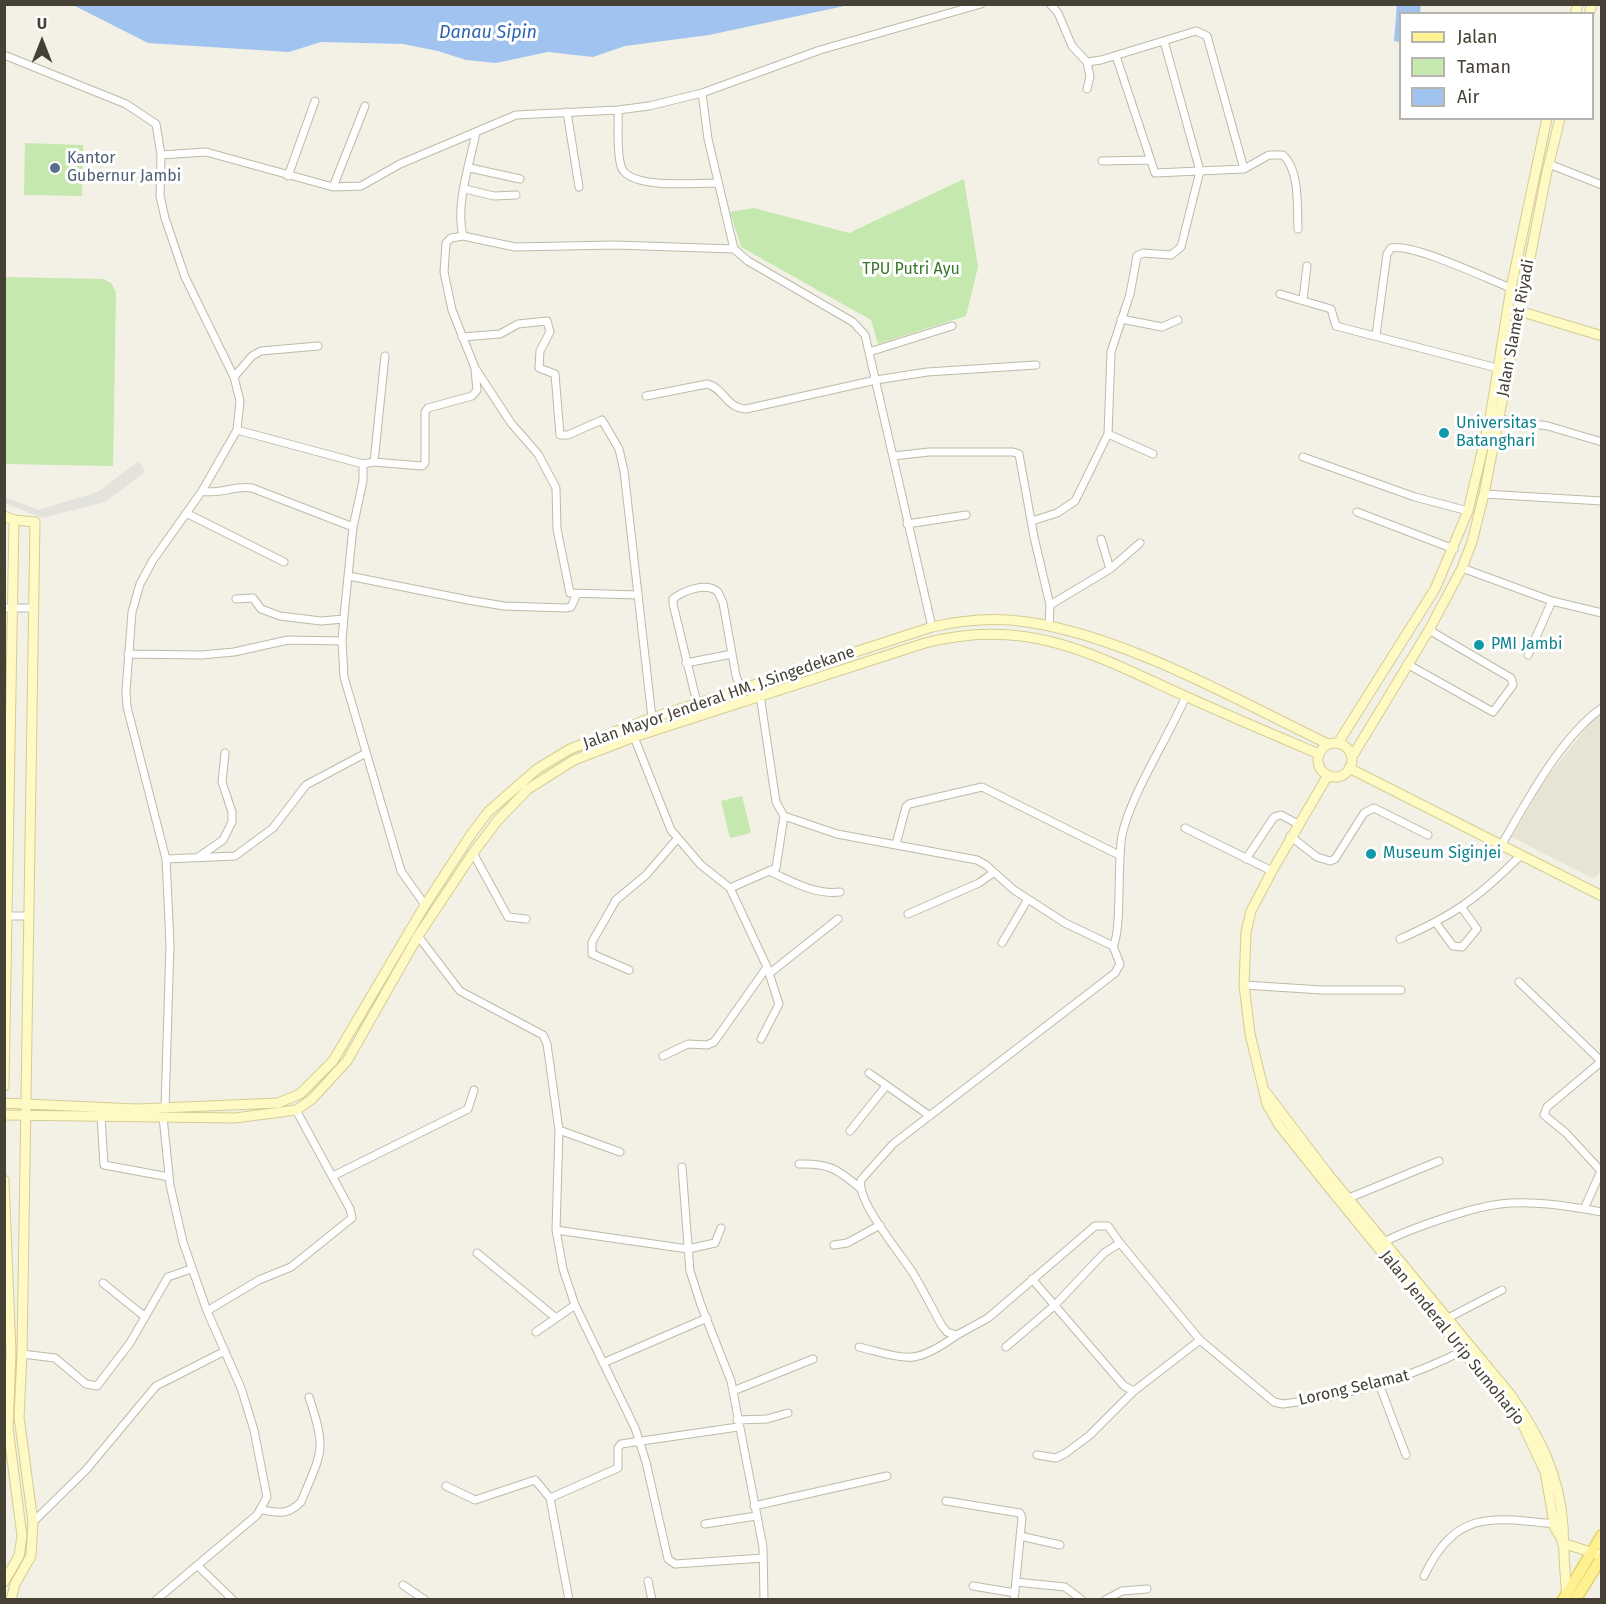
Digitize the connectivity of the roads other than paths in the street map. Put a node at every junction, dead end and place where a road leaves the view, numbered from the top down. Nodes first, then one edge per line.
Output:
1 (981, 4) edge
2 (1050, 4) edge
3 (1164, 41) junction
4 (4, 55) edge
5 (1116, 56) junction
6 (1087, 62) junction
7 (1087, 89) dead end
8 (702, 93) junction
9 (315, 102) dead end
10 (365, 106) dead end
11 (618, 110) junction
12 (567, 112) junction
13 (1547, 120) edge
14 (1560, 120) edge
15 (476, 132) junction
16 (162, 155) junction
17 (1150, 160) junction
18 (1102, 161) dead end
19 (1549, 164) junction
20 (470, 168) junction
21 (1244, 169) junction
22 (1200, 171) junction
23 (1533, 175) junction
24 (288, 176) junction
25 (1546, 176) junction
26 (520, 178) dead end
27 (717, 183) junction
28 (1602, 185) edge
29 (333, 187) junction
30 (579, 187) dead end
31 (465, 189) junction
32 (516, 195) dead end
33 (1298, 229) dead end
34 (463, 236) junction
35 (734, 249) junction
36 (1307, 266) dead end
37 (1511, 288) junction
38 (1280, 294) dead end
39 (1303, 299) junction
40 (1519, 312) junction
41 (1121, 319) junction
42 (1178, 320) dead end
43 (952, 326) dead end
44 (1376, 335) junction
45 (462, 336) junction
46 (1602, 336) edge
47 (318, 346) dead end
48 (869, 352) junction
49 (385, 356) dead end
50 (1036, 364) dead end
51 (475, 368) junction
52 (1497, 368) junction
53 (234, 377) junction
54 (876, 380) junction
55 (646, 396) dead end
56 (1498, 419) junction
57 (237, 430) junction
58 (1108, 434) junction
59 (1602, 441) edge
60 (1153, 454) dead end
61 (893, 456) junction
62 (1303, 457) dead end
63 (374, 462) junction
64 (363, 464) junction
65 (202, 491) junction
66 (1484, 495) junction
67 (1602, 501) edge
68 (1468, 511) junction
69 (1357, 512) dead end
70 (186, 513) junction
71 (966, 515) dead end
72 (4, 516) edge
73 (14, 520) junction
74 (1032, 521) junction
75 (908, 524) junction
76 (353, 527) junction
77 (1101, 539) dead end
78 (1140, 543) dead end
79 (1454, 549) junction
80 (285, 562) dead end
81 (1462, 568) junction
82 (1110, 569) junction
83 (349, 576) junction
84 (1435, 589) junction
85 (638, 595) junction
86 (576, 596) junction
87 (1446, 598) junction
88 (236, 599) dead end
89 (1552, 601) junction
90 (1050, 605) junction
91 (9, 608) edge
92 (33, 608) junction
93 (1602, 613) edge
94 (344, 619) junction
95 (1049, 626) junction
96 (932, 627) junction
97 (1429, 630) junction
98 (342, 641) junction
99 (128, 654) junction
100 (732, 654) junction
101 (1528, 655) dead end
102 (838, 656) junction
103 (686, 663) junction
104 (818, 663) junction
105 (1407, 664) junction
106 (842, 669) junction
107 (821, 675) junction
108 (741, 688) junction
109 (760, 695) junction
110 (1186, 696) junction
111 (697, 703) junction
112 (1602, 708) edge
113 (652, 718) junction
114 (634, 736) junction
115 (1333, 744) junction
116 (225, 753) dead end
117 (366, 753) junction
118 (1319, 754) junction
119 (1352, 757) junction
120 (1349, 768) junction
121 (1328, 775) junction
122 (784, 816) junction
123 (1298, 824) junction
124 (1185, 828) dead end
125 (1428, 835) dead end
126 (1290, 836) junction
127 (677, 839) junction
128 (896, 844) junction
129 (1501, 846) junction
130 (473, 853) junction
131 (1119, 855) junction
132 (1520, 856) junction
133 (166, 859) junction
134 (195, 859) junction
135 (1246, 859) junction
136 (1272, 871) junction
137 (771, 872) junction
138 (993, 873) junction
139 (730, 888) junction
140 (840, 892) dead end
141 (1602, 896) edge
142 (1029, 899) junction
143 (425, 905) junction
144 (1462, 908) junction
145 (908, 914) dead end
146 (6, 916) edge
147 (28, 916) junction
148 (526, 919) dead end
149 (838, 919) dead end
150 (1436, 923) junction
151 (418, 936) junction
152 (1400, 939) dead end
153 (1002, 943) dead end
154 (1113, 946) junction
155 (629, 970) dead end
156 (768, 970) junction
157 (1519, 982) dead end
158 (1244, 985) junction
159 (1401, 990) dead end
160 (761, 1039) dead end
161 (663, 1056) dead end
162 (1601, 1061) edge
163 (869, 1073) dead end
164 (4, 1086) edge
165 (886, 1086) junction
166 (474, 1090) dead end
167 (4, 1103) edge
168 (24, 1104) junction
169 (296, 1110) junction
170 (164, 1113) junction
171 (4, 1115) edge
172 (24, 1116) junction
173 (101, 1116) junction
174 (930, 1116) junction
175 (559, 1130) junction
176 (850, 1131) dead end
177 (620, 1152) dead end
178 (1439, 1161) dead end
179 (799, 1164) dead end
180 (682, 1167) dead end
181 (333, 1176) junction
182 (169, 1177) junction
183 (4, 1180) edge
184 (860, 1188) junction
185 (1345, 1199) junction
186 (1584, 1209) junction
187 (1602, 1212) edge
188 (5, 1215) edge
189 (880, 1225) junction
190 (5, 1228) edge
191 (721, 1228) dead end
192 (556, 1230) junction
193 (1120, 1243) junction
194 (1381, 1244) junction
195 (834, 1245) dead end
196 (688, 1249) junction
197 (477, 1253) dead end
198 (191, 1269) junction
199 (1032, 1279) junction
200 (103, 1283) dead end
201 (1502, 1290) dead end
202 (575, 1305) junction
203 (1054, 1305) junction
204 (207, 1311) junction
205 (144, 1316) junction
206 (556, 1318) junction
207 (707, 1318) junction
208 (1448, 1318) junction
209 (536, 1332) dead end
210 (957, 1335) junction
211 (1200, 1340) junction
212 (859, 1347) dead end
213 (1006, 1347) dead end
214 (1468, 1348) junction
215 (225, 1351) junction
216 (22, 1354) junction
217 (813, 1359) dead end
218 (603, 1363) junction
219 (1379, 1384) junction
220 (733, 1391) junction
221 (1134, 1391) junction
222 (8, 1396) junction
223 (19, 1396) junction
224 (309, 1397) dead end
225 (788, 1413) dead end
226 (738, 1424) junction
227 (639, 1440) junction
228 (7, 1449) edge
229 (1037, 1455) dead end
230 (1406, 1455) dead end
231 (887, 1476) dead end
232 (446, 1486) dead end
233 (550, 1497) junction
234 (946, 1501) dead end
235 (754, 1506) junction
236 (262, 1510) junction
237 (756, 1516) junction
238 (33, 1522) junction
239 (705, 1524) dead end
240 (1554, 1524) junction
241 (1602, 1535) edge
242 (1020, 1536) junction
243 (1562, 1541) junction
244 (1060, 1545) dead end
245 (1598, 1555) edge
246 (763, 1558) junction
247 (198, 1566) junction
248 (1424, 1576) dead end
249 (648, 1581) dead end
250 (4, 1582) edge
251 (1016, 1582) junction
252 (403, 1585) dead end
253 (973, 1586) dead end
254 (1147, 1589) dead end
255 (1015, 1596) edge
256 (9, 1598) edge
257 (1568, 1598) edge
258 (156, 1599) edge
259 (233, 1599) edge
260 (425, 1599) edge
261 (569, 1599) edge
262 (652, 1599) edge
263 (764, 1599) edge
264 (1082, 1599) edge
265 (1105, 1599) edge

1 - 8 street
2 - 6 street
3 - 5 street
3 - 21 street
3 - 22 street
4 - 16 street
5 - 6 street
5 - 17 street
6 - 7 street
8 - 11 street
8 - 27 street
9 - 24 street
10 - 29 street
11 - 12 street
11 - 27 street
12 - 15 street
12 - 30 street
13 - 23 main road, Jalan Slamet Riyadi
14 - 19 main road, Jalan Slamet Riyadi
15 - 20 street
15 - 29 street
16 - 24 street
16 - 53 street
17 - 18 street
17 - 22 street
19 - 25 main road, Jalan Slamet Riyadi
19 - 28 street
20 - 26 street
20 - 31 street
21 - 22 street
21 - 33 street
22 - 41 street
23 - 25 main road
23 - 37 main road, Jalan Slamet Riyadi
24 - 29 street
25 - 40 main road, Jalan Slamet Riyadi
27 - 35 street
31 - 32 street
31 - 34 street
34 - 35 street
34 - 45 street
35 - 48 street
36 - 39 street
37 - 44 street
37 - 52 main road, Jalan Slamet Riyadi
38 - 39 street
39 - 44 street
40 - 46 main road
40 - 56 main road, Jalan Slamet Riyadi
41 - 42 street
41 - 58 street
43 - 48 street
44 - 52 street
45 - 51 street
45 - 85 street
47 - 53 street
48 - 54 street
49 - 63 street
50 - 54 street
51 - 63 street
51 - 86 street
52 - 68 main road, Jalan Slamet Riyadi
53 - 57 street
54 - 55 street
54 - 61 street
56 - 59 street
56 - 66 main road, Jalan Slamet Riyadi
57 - 64 street
57 - 65 street
58 - 60 street
58 - 74 street
61 - 74 street
61 - 75 street
62 - 68 street
63 - 64 street
64 - 76 street
65 - 70 street
65 - 76 street
66 - 67 street
66 - 81 main road, Jalan Slamet Riyadi
68 - 79 main road, Jalan Slamet Riyadi
69 - 79 street
70 - 80 street
70 - 99 street
71 - 75 street
72 - 73 main road
73 - 91 main road
73 - 92 main road
74 - 90 street
75 - 96 street
76 - 83 street
77 - 82 street
78 - 82 street
79 - 84 main road, Jalan Slamet Riyadi
81 - 87 main road, Jalan Slamet Riyadi
81 - 89 street
82 - 90 street
83 - 86 street
83 - 94 street
84 - 87 main road
84 - 115 main road, Jalan Slamet Riyadi
85 - 86 street
85 - 113 street
87 - 97 main road, Jalan Slamet Riyadi
88 - 94 street
89 - 93 street
89 - 101 street
90 - 95 street
91 - 92 street
91 - 146 main road
92 - 147 main road
94 - 98 street
95 - 96 main road, Jalan Mayor Jenderal HM. J.Singedekane
95 - 115 main road, Jalan Mayor Jenderal HM. J.Singedekane
96 - 102 main road, Jalan Mayor Jenderal HM. J.Singedekane
97 - 105 main road, Jalan Slamet Riyadi
97 - 105 street
98 - 99 street
98 - 117 street
99 - 133 street
100 - 103 street
100 - 103 street
100 - 108 street
102 - 104 main road, Jalan Mayor Jenderal HM. J.Singedekane
102 - 106 main road
103 - 111 street
104 - 107 main road
104 - 108 main road, Jalan Mayor Jenderal HM. J.Singedekane
105 - 119 main road, Jalan Slamet Riyadi
106 - 107 main road, Jalan Mayor Jenderal HM. J.Singedekane
106 - 110 main road, Jalan Mayor Jenderal HM. J.Singedekane
107 - 109 main road, Jalan Mayor Jenderal HM. J.Singedekane
108 - 111 main road, Jalan Mayor Jenderal HM. J.Singedekane
109 - 114 main road, Jalan Mayor Jenderal HM. J.Singedekane
109 - 122 street
110 - 118 main road, Jalan Mayor Jenderal HM. J.Singedekane
110 - 131 street
111 - 113 main road, Jalan Mayor Jenderal HM. J.Singedekane
112 - 129 street
113 - 143 main road, Jalan Mayor Jenderal HM. J.Singedekane
114 - 127 street
114 - 130 main road, Jalan Mayor Jenderal HM. J.Singedekane
115 - 118 main road
115 - 119 main road
116 - 134 street
117 - 134 street
117 - 143 street
118 - 121 main road
119 - 120 main road
120 - 121 main road
120 - 129 main road
121 - 123 main road, Jalan Jenderal Urip Sumoharjo
122 - 128 street
122 - 137 street
123 - 126 main road, Jalan Jenderal Urip Sumoharjo
123 - 135 street
124 - 135 street
125 - 126 street
126 - 136 main road, Jalan Jenderal Urip Sumoharjo
127 - 139 street
127 - 155 street
128 - 131 street
128 - 138 street
129 - 132 main road
130 - 148 street
130 - 151 main road, Jalan Mayor Jenderal HM. J.Singedekane
131 - 154 street
132 - 141 main road
132 - 144 street
133 - 134 street
133 - 170 street
135 - 136 street
136 - 158 main road, Jalan Jenderal Urip Sumoharjo
137 - 139 street
137 - 140 street
138 - 142 street
138 - 145 street
139 - 156 street
142 - 153 street
142 - 154 street
143 - 170 main road, Jalan Mayor Jenderal HM. J.Singedekane
144 - 150 street
144 - 150 street
146 - 147 street
146 - 164 main road
147 - 168 main road
149 - 156 street
150 - 152 street
151 - 169 main road, Jalan Mayor Jenderal HM. J.Singedekane
151 - 175 street
154 - 174 street
156 - 160 street
156 - 161 street
157 - 162 street
158 - 159 street
158 - 185 main road, Jalan Jenderal Urip Sumoharjo
162 - 186 street
163 - 165 street
165 - 174 street
165 - 176 street
166 - 181 street
167 - 168 main road, Jalan Mayor Jenderal HM. J.Singedekane
168 - 170 main road, Jalan Mayor Jenderal HM. J.Singedekane
168 - 172 main road
169 - 170 main road, Jalan Mayor Jenderal HM. J.Singedekane
169 - 181 street
170 - 173 main road, Jalan Mayor Jenderal HM. J.Singedekane
170 - 182 street
171 - 172 main road, Jalan Mayor Jenderal HM. J.Singedekane
172 - 173 main road, Jalan Mayor Jenderal HM. J.Singedekane
172 - 216 main road
173 - 182 street
174 - 184 street
175 - 177 street
175 - 192 street
178 - 185 street
179 - 184 street
180 - 196 street
181 - 204 street
182 - 198 street
183 - 188 main road
184 - 189 street
185 - 194 main road, Jalan Jenderal Urip Sumoharjo
186 - 187 street
186 - 194 street
188 - 190 main road
189 - 195 street
189 - 210 street
190 - 222 main road
191 - 196 street
192 - 196 street
192 - 202 street
193 - 199 street
193 - 203 street
193 - 211 street
194 - 208 main road, Jalan Jenderal Urip Sumoharjo
194 - 214 main road, Jalan Jenderal Urip Sumoharjo
196 - 207 street
197 - 206 street
198 - 204 street
198 - 205 street
199 - 203 street
199 - 210 street
200 - 205 street
201 - 208 street
202 - 206 street
202 - 218 street
203 - 213 street
203 - 221 street
204 - 215 street
205 - 216 street
206 - 209 street
207 - 218 street
207 - 220 street
208 - 214 main road, Jalan Jenderal Urip Sumoharjo
210 - 212 street
211 - 219 street, Lorong Selamat
211 - 221 street
214 - 219 street, Lorong Selamat
214 - 240 main road, Jalan Jenderal Urip Sumoharjo
214 - 243 main road, Jalan Jenderal Urip Sumoharjo
215 - 236 street
215 - 238 street
216 - 223 main road
217 - 220 street
218 - 227 street
219 - 230 street
220 - 226 street
221 - 229 street
222 - 223 main road
222 - 228 main road
223 - 238 main road
224 - 236 street
225 - 226 street
226 - 227 street
226 - 235 street
227 - 233 street
227 - 246 street
228 - 250 main road
231 - 235 street
232 - 233 street
233 - 261 street
234 - 242 street
235 - 237 street
236 - 247 street
237 - 239 street
237 - 246 street
238 - 256 main road
240 - 243 main road, Jalan Jenderal Urip Sumoharjo
240 - 248 street
241 - 245 main road
242 - 244 street
242 - 251 street
243 - 245 main road
243 - 257 main road
245 - 257 main road
246 - 263 street
247 - 258 street
247 - 259 street
249 - 262 street
251 - 255 street
251 - 264 street
252 - 260 street
253 - 255 street
254 - 265 street

